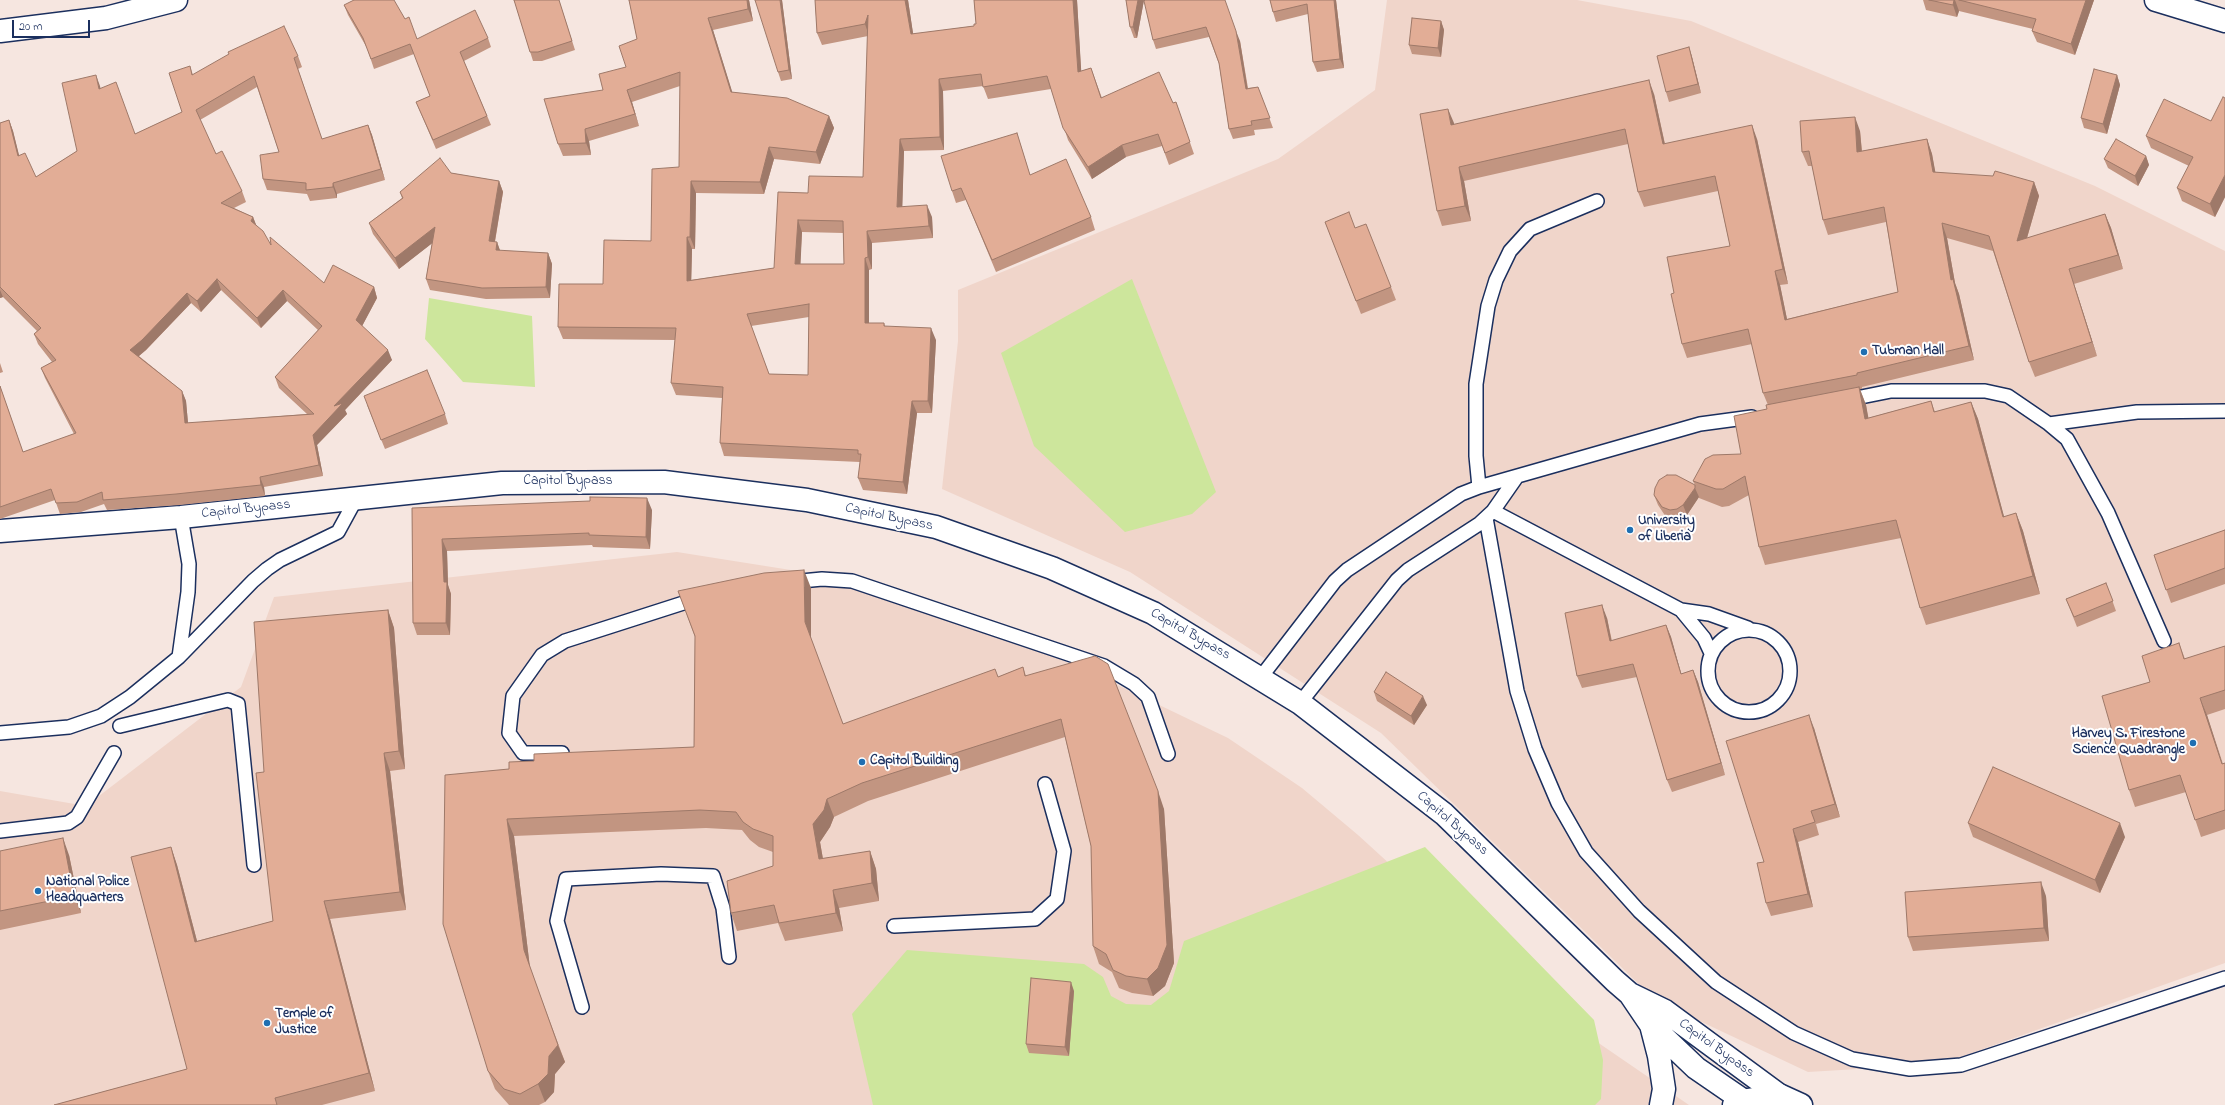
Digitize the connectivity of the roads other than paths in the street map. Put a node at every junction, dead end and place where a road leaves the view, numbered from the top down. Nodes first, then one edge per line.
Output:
1 (176, 0) edge
2 (2156, 0) edge
3 (2225, 21) edge
4 (0, 31) edge
5 (1596, 201) dead end
6 (1833, 403) edge
7 (2225, 411) edge
8 (1767, 416) edge
9 (2049, 424) junction
10 (1516, 478) junction
11 (1479, 487) junction
12 (356, 499) junction
13 (1489, 515) junction
14 (180, 517) junction
15 (0, 531) edge
16 (776, 583) edge
17 (708, 596) edge
18 (1680, 610) junction
19 (1750, 629) junction
20 (2164, 641) dead end
21 (1711, 653) junction
22 (179, 657) junction
23 (1261, 677) junction
24 (1300, 703) junction
25 (120, 726) dead end
26 (0, 733) edge
27 (575, 753) edge
28 (114, 754) dead end
29 (1168, 754) dead end
30 (1045, 784) dead end
31 (0, 831) edge
32 (254, 865) dead end
33 (894, 926) dead end
34 (729, 957) dead end
35 (2225, 978) edge
36 (1630, 994) junction
37 (582, 1007) dead end
38 (1651, 1025) junction
39 (1779, 1095) junction
40 (1742, 1104) edge
41 (1661, 1105) edge
42 (1801, 1105) edge

1 - 4 main road
2 - 3 main road
5 - 11 lane
6 - 9 lane
7 - 9 lane
8 - 10 lane
9 - 20 lane
10 - 11 lane
10 - 13 lane
11 - 23 lane
12 - 14 main road, Capitol Bypass
12 - 22 lane
12 - 23 main road, Capitol Bypass
13 - 18 lane
13 - 24 lane
13 - 35 lane
14 - 15 main road, Capitol Bypass
14 - 22 lane
16 - 29 lane
17 - 27 lane
18 - 19 lane
18 - 21 lane
19 - 21 lane
19 - 21 lane
22 - 26 lane
23 - 24 main road, Capitol Bypass
24 - 36 main road, Capitol Bypass
25 - 32 lane
28 - 31 lane
30 - 33 lane
34 - 37 lane
36 - 38 main road, Capitol Bypass
36 - 39 main road, Capitol Bypass
38 - 40 main road, Capitol Bypass
38 - 41 main road
39 - 40 main road
39 - 42 main road, Capitol Bypass

